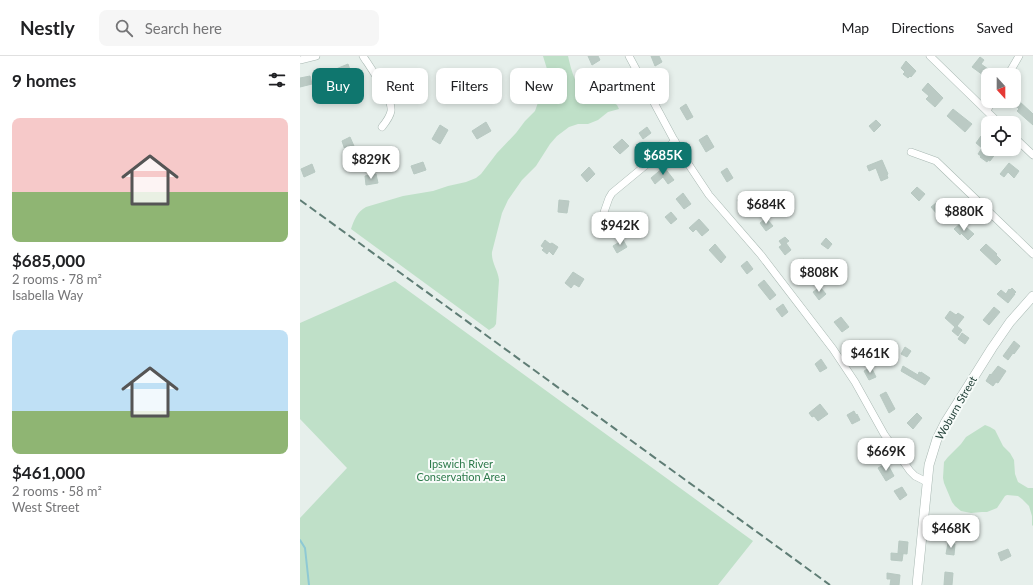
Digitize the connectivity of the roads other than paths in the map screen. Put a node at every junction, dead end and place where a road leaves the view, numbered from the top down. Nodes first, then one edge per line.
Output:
1 (316, 56) edge
2 (363, 56) edge
3 (629, 56) edge
4 (930, 56) edge
5 (1019, 56) edge
6 (300, 60) edge
7 (1012, 68) edge
8 (987, 110) joint
9 (993, 116) edge
10 (382, 127) dead end
11 (675, 141) junction
12 (1021, 144) edge
13 (911, 152) dead end
14 (1033, 155) edge
15 (603, 215) dead end
16 (1033, 254) edge
17 (1033, 296) edge
18 (927, 482) junction
19 (917, 585) edge

1 - 6 street
2 - 10 street
3 - 11 street
4 - 8 street
5 - 7 street
8 - 9 street
11 - 15 street
11 - 18 street
12 - 14 street
13 - 16 street
17 - 18 street, Woburn Street
18 - 19 street, Woburn Street

